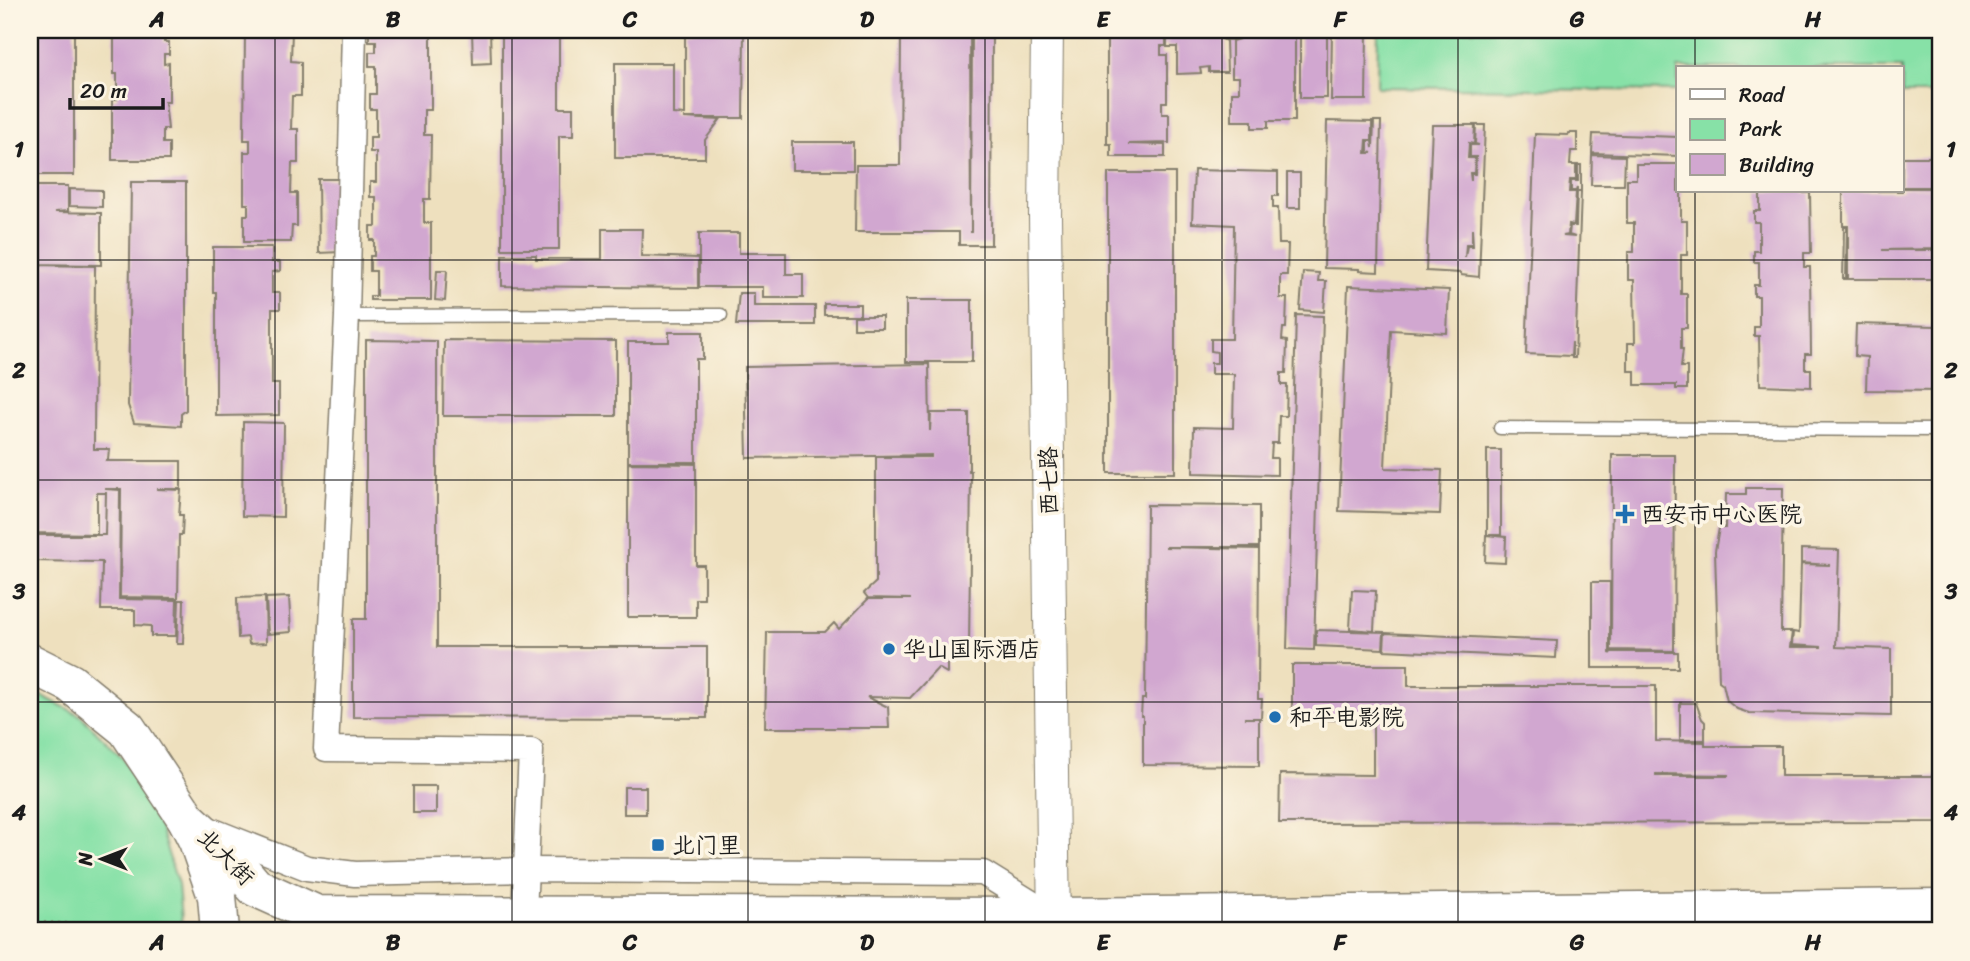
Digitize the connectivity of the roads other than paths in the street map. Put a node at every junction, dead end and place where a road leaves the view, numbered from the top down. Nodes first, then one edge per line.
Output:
1 (354, 30) edge
2 (1047, 30) edge
3 (721, 315) dead end
4 (347, 316) junction
5 (1500, 428) dead end
6 (1940, 430) edge
7 (30, 663) edge
8 (187, 819) junction
9 (526, 870) junction
10 (1940, 908) edge
11 (524, 914) junction
12 (1054, 924) edge
13 (220, 930) edge

1 - 4 street
2 - 12 street, 西七路
3 - 4 lane
4 - 9 street
5 - 6 lane
7 - 8 main road, 北大街
8 - 9 street
8 - 11 main road, 北大街
8 - 13 main road, 北大街
9 - 11 street
9 - 12 street
10 - 12 main road, 北大街
11 - 12 main road, 北大街

